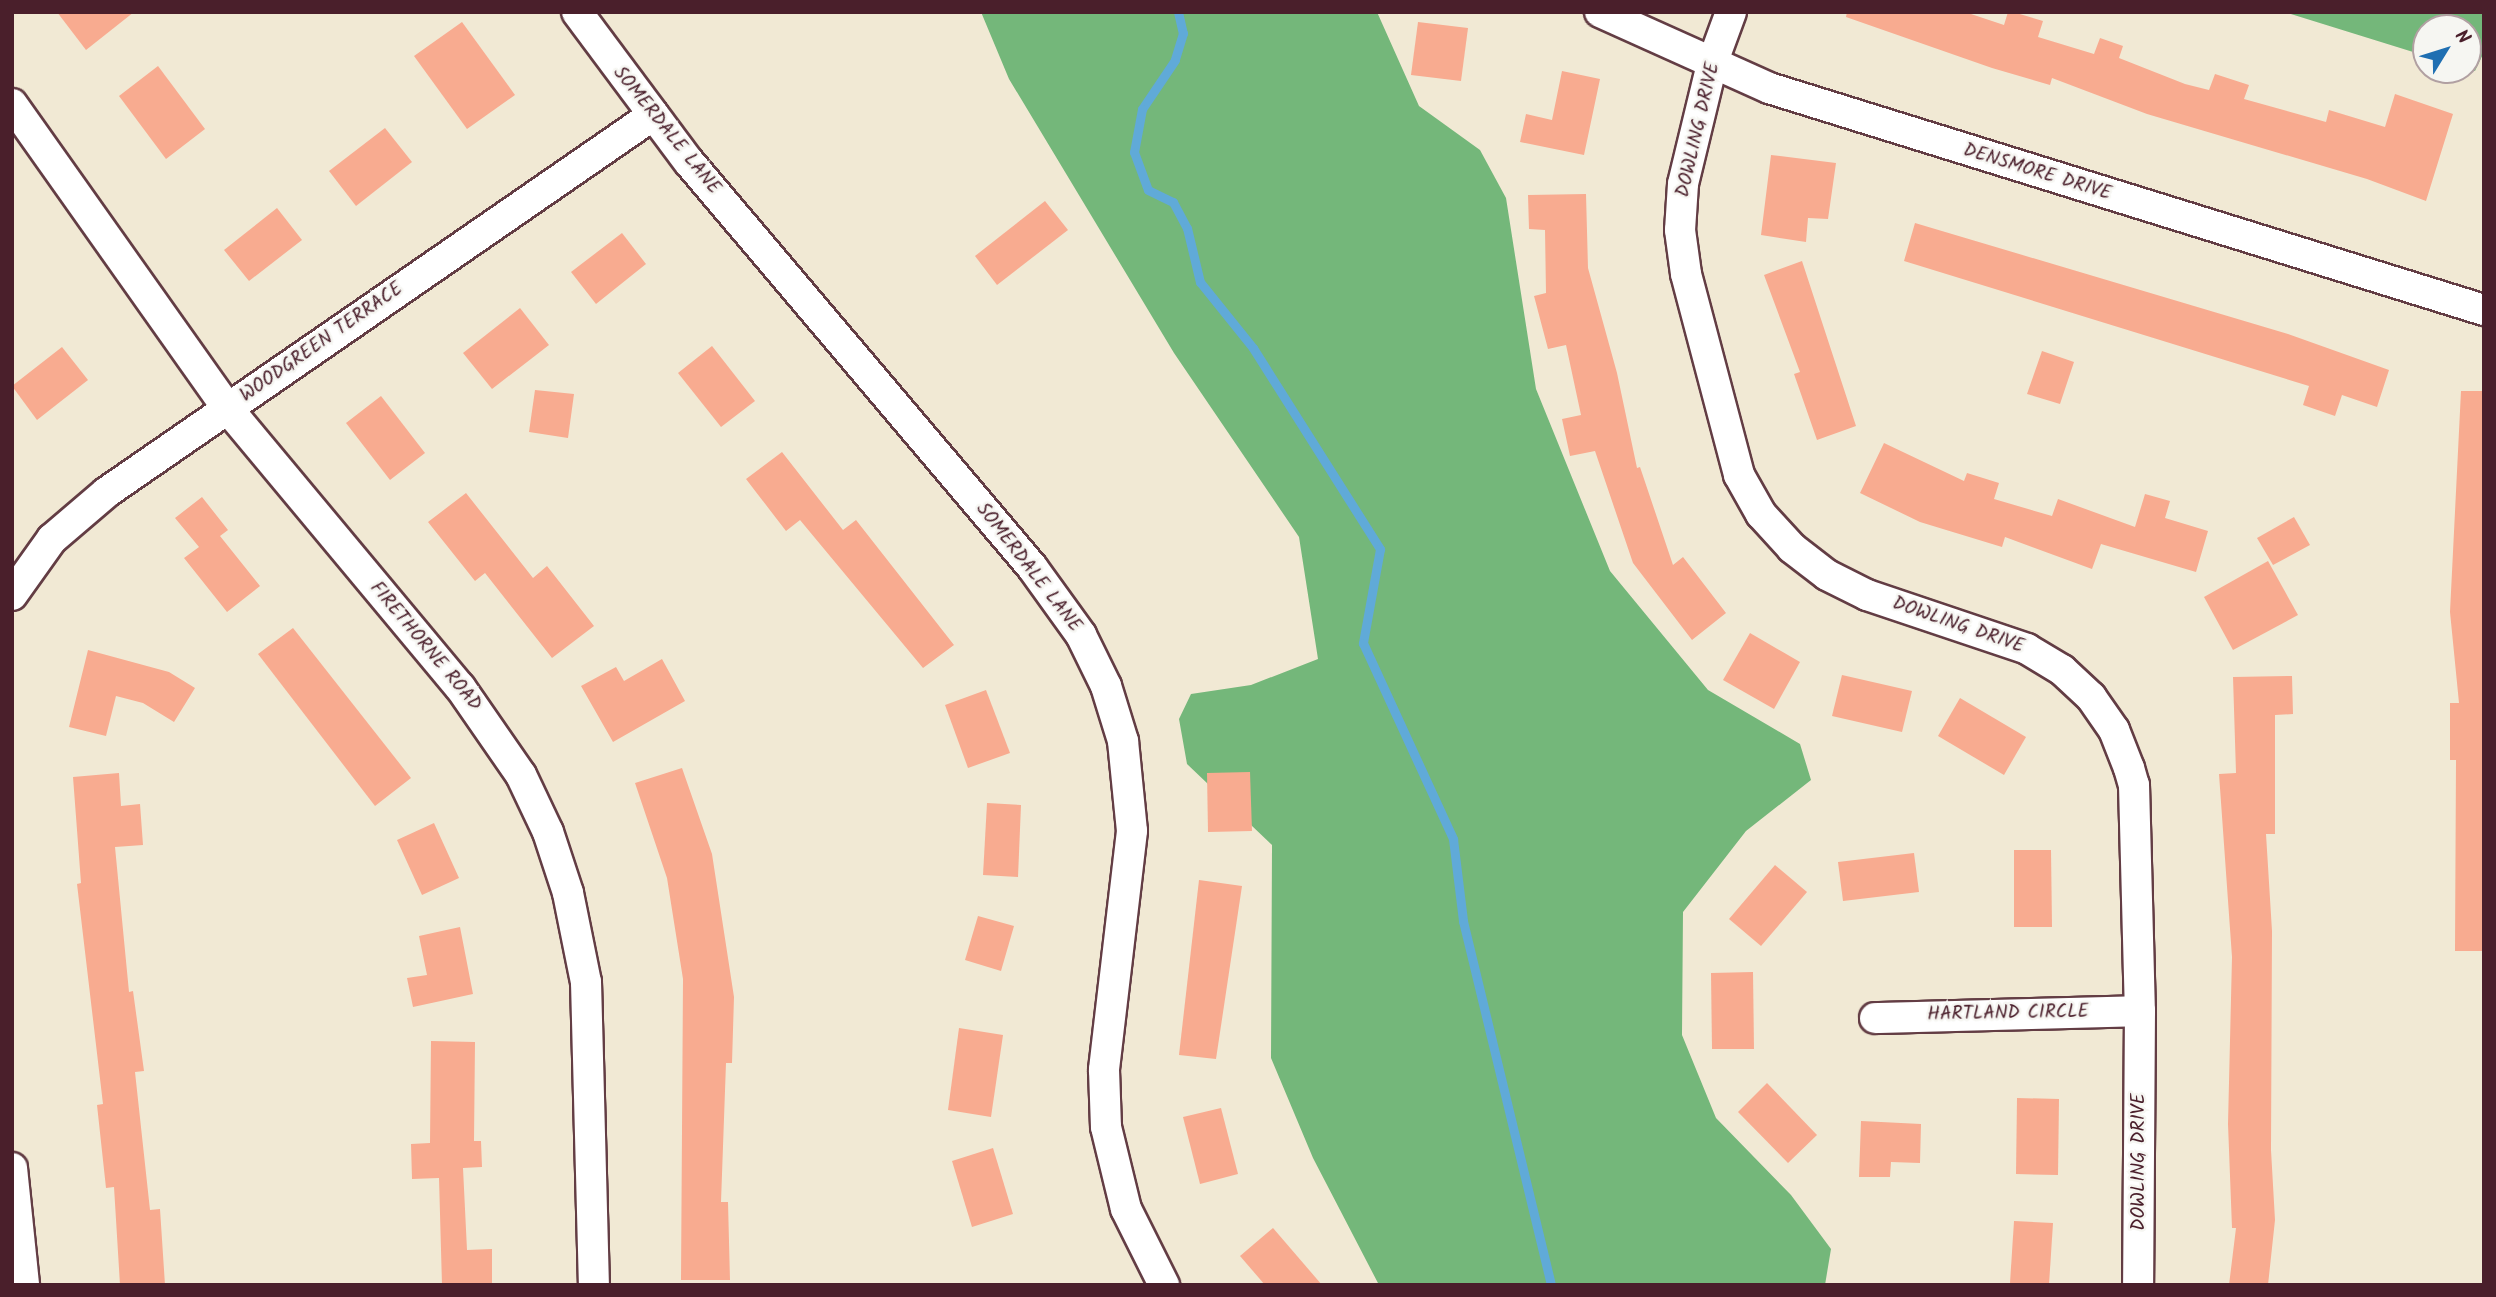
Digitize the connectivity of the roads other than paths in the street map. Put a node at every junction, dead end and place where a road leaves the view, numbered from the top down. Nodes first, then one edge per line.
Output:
1 (577, 12) edge
2 (1600, 12) edge
3 (1731, 12) edge
4 (1712, 64) junction
5 (12, 104) edge
6 (653, 115) junction
7 (2484, 310) edge
8 (228, 409) junction
9 (12, 595) edge
10 (2140, 1011) junction
11 (1875, 1018) dead end
12 (12, 1168) edge
13 (24, 1285) edge
14 (594, 1285) edge
15 (1164, 1285) edge
16 (2138, 1285) edge

1 - 6 street, SOMERDALE LANE
2 - 4 street, DENSMORE DRIVE
3 - 4 street, DOWLING DRIVE
4 - 7 street, DENSMORE DRIVE
4 - 10 street, DOWLING DRIVE
5 - 8 street, FIRETHORNE ROAD
6 - 8 street, WOODGREEN TERRACE
6 - 15 street, SOMERDALE LANE
8 - 9 street, WOODGREEN TERRACE
8 - 14 street, FIRETHORNE ROAD
10 - 11 street, HARTLAND CIRCLE
10 - 16 street, DOWLING DRIVE
12 - 13 street

